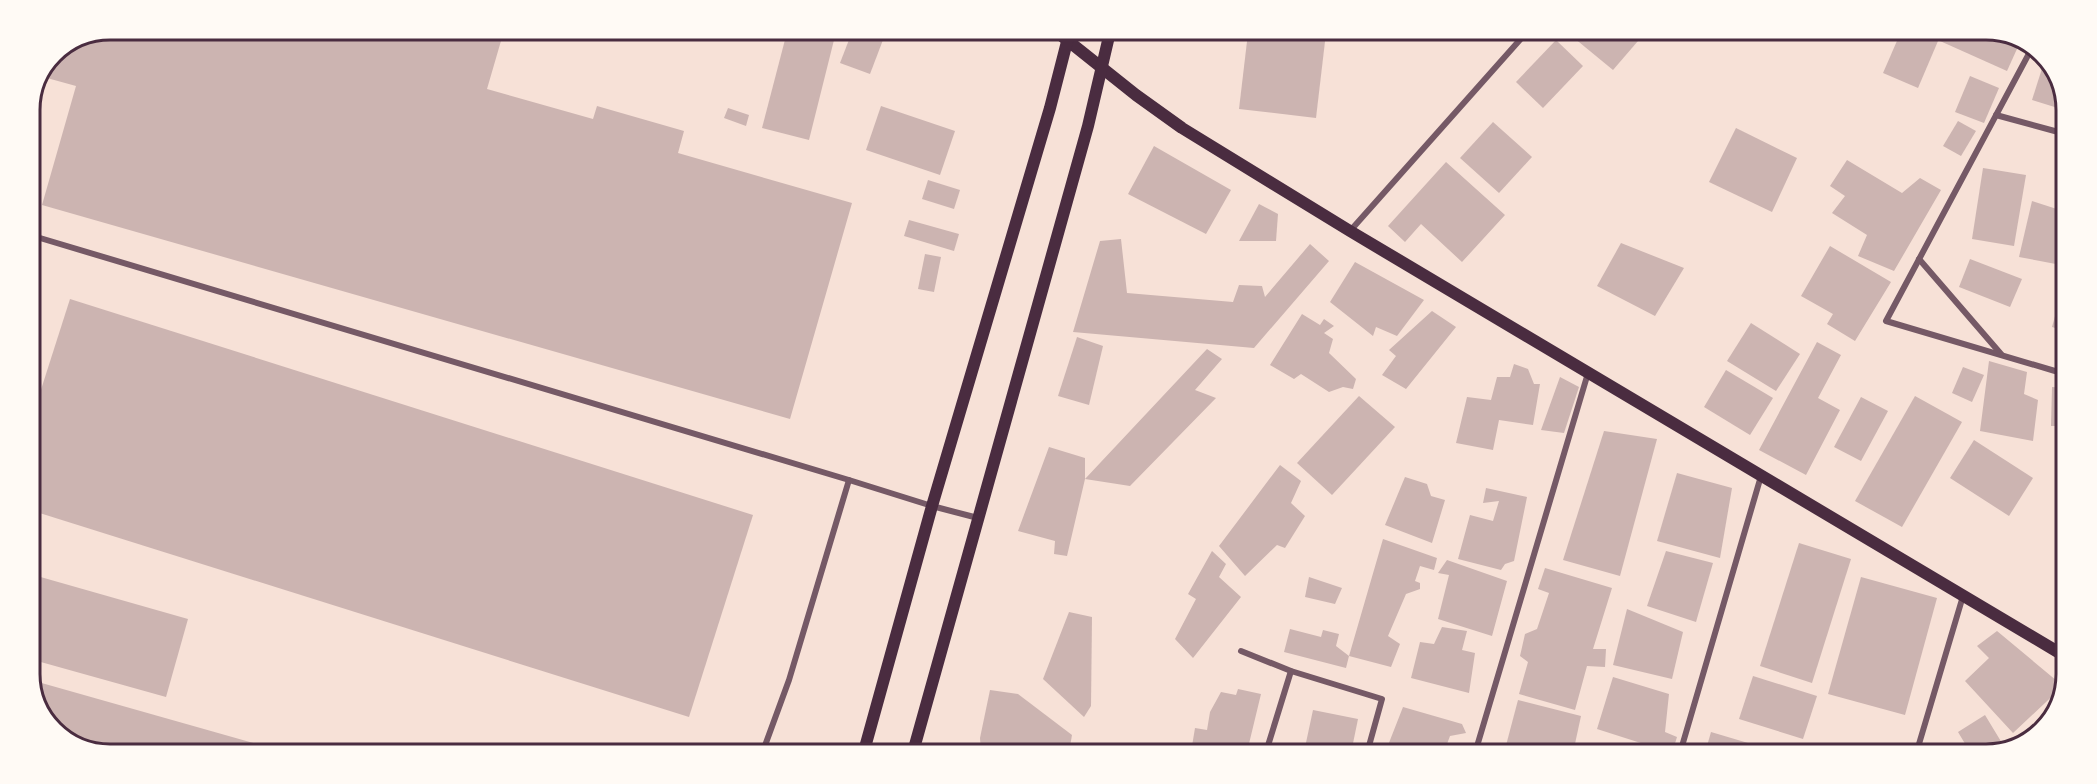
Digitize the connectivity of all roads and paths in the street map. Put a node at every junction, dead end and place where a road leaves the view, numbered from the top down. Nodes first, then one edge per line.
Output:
1 (1067, 41) edge
2 (1073, 41) edge
3 (1108, 41) edge
4 (1519, 41) edge
5 (2028, 55) edge
6 (1103, 69) junction
7 (1996, 115) junction
8 (2056, 131) edge
9 (1350, 231) junction
10 (41, 239) edge
11 (1919, 259) junction
12 (2002, 356) junction
13 (2056, 371) edge
14 (1588, 372) junction
15 (1762, 476) junction
16 (849, 480) junction
17 (932, 506) junction
18 (979, 518) junction
19 (1964, 596) junction
20 (1241, 651) dead end
21 (2056, 651) edge
22 (1291, 671) junction
23 (766, 744) edge
24 (866, 744) edge
25 (915, 744) edge
26 (1268, 744) edge
27 (1370, 744) edge
28 (1479, 744) edge
29 (1683, 744) edge
30 (1919, 744) edge

1 - 17 main road
2 - 6 main road
3 - 6 main road
4 - 9 street
5 - 7 street
6 - 9 main road
6 - 18 main road
7 - 8 street
7 - 11 street
9 - 14 main road
10 - 16 street
11 - 12 street
11 - 12 street
12 - 13 street
14 - 15 main road
14 - 28 street
15 - 19 main road
15 - 29 street
16 - 17 street
16 - 23 street
17 - 18 street
17 - 24 main road
18 - 25 main road
19 - 21 main road
19 - 30 street
20 - 22 street
22 - 26 street
22 - 27 street

